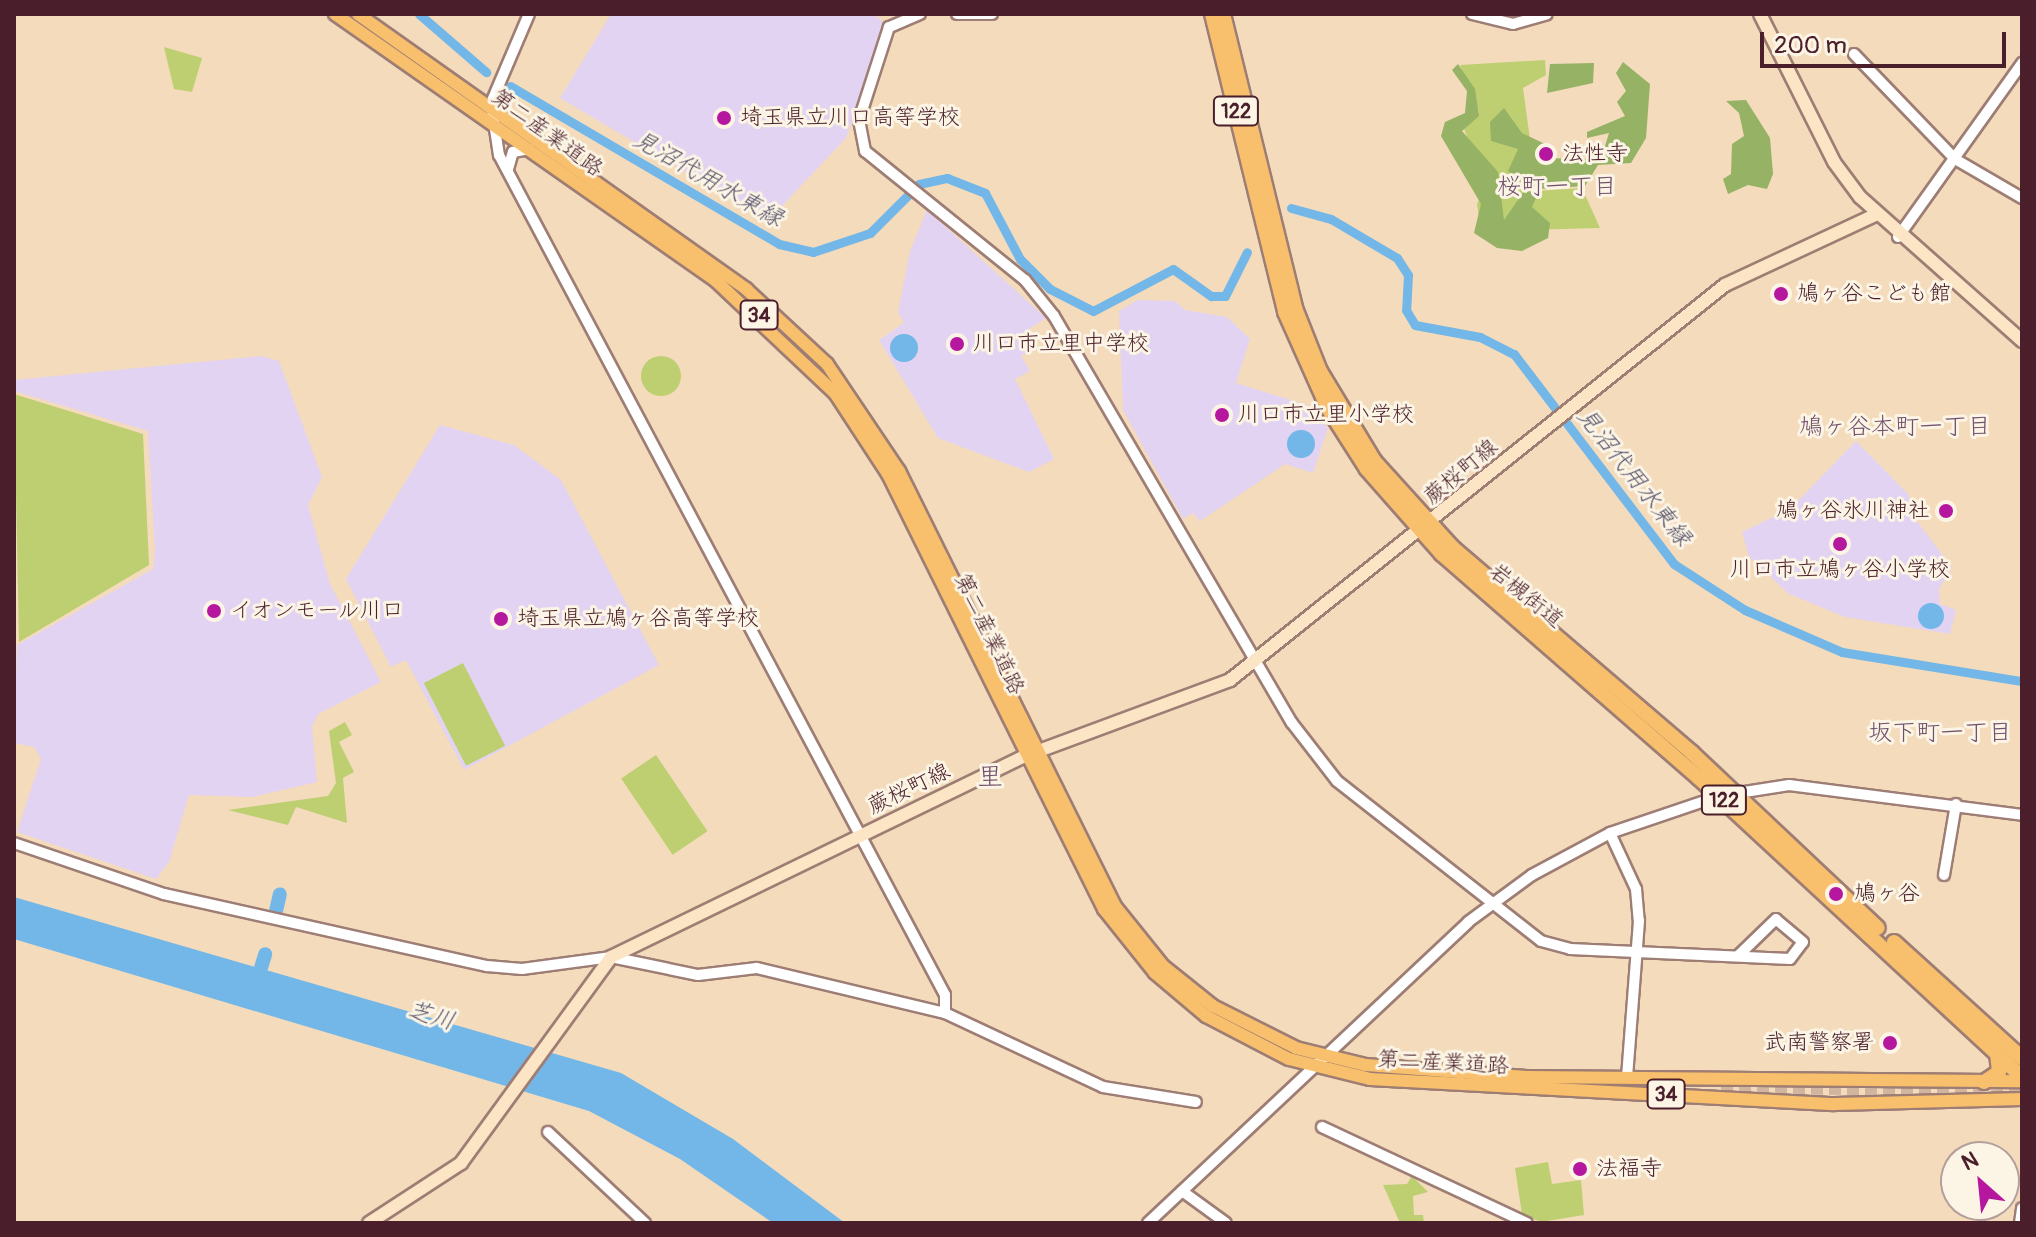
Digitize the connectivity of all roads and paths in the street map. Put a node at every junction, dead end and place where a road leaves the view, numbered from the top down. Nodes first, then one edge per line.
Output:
1 (335, 14) edge
2 (358, 14) edge
3 (529, 14) edge
4 (920, 14) edge
5 (957, 14) edge
6 (992, 14) edge
7 (1212, 14) edge
8 (1223, 14) edge
9 (1472, 14) edge
10 (1547, 14) edge
11 (1760, 14) edge
12 (1854, 54) dead end
13 (2022, 63) edge
14 (491, 103) junction
15 (491, 117) junction
16 (532, 149) junction
17 (1955, 159) junction
18 (507, 171) junction
19 (2022, 198) edge
20 (1264, 204) junction
21 (1875, 215) junction
22 (1898, 237) junction
23 (2022, 341) edge
24 (1423, 528) junction
25 (1258, 661) junction
26 (1031, 753) junction
27 (1727, 794) junction
28 (1956, 804) junction
29 (2022, 815) edge
30 (1610, 833) junction
31 (858, 836) junction
32 (14, 843) edge
33 (1944, 875) dead end
34 (1487, 906) junction
35 (1633, 950) junction
36 (1738, 956) junction
37 (611, 957) junction
38 (945, 1013) junction
39 (1996, 1051) junction
40 (1324, 1057) junction
41 (2022, 1058) edge
42 (1312, 1067) junction
43 (1627, 1078) junction
44 (1660, 1079) junction
45 (2022, 1079) edge
46 (1984, 1082) junction
47 (1659, 1093) junction
48 (2022, 1099) edge
49 (1196, 1102) dead end
50 (1322, 1127) dead end
51 (548, 1132) dead end
52 (1182, 1191) junction
53 (2022, 1208) edge
54 (369, 1223) edge
55 (645, 1223) edge
56 (1148, 1223) edge
57 (1226, 1223) edge
58 (1527, 1223) edge
59 (2020, 1223) edge

1 - 15 main road, 第二産業道路 / 34
2 - 14 main road, 第二産業道路 / 34
3 - 14 street
4 - 25 street
5 - 6 street
7 - 20 highway, 岩槻街道 / 122
8 - 20 highway, 岩槻街道 / 122
9 - 10 street
11 - 21 main road
12 - 17 street
13 - 17 street
14 - 15 street
14 - 26 main road, 第二産業道路 / 34
15 - 16 main road, 第二産業道路 / 34
15 - 18 street
16 - 18 street
16 - 26 main road, 第二産業道路 / 34
17 - 19 street
17 - 22 street
18 - 31 street
20 - 24 highway, 岩槻街道 / 122
21 - 22 main road
21 - 24 main road, 蕨桜町線
22 - 23 main road
24 - 25 main road, 蕨桜町線
24 - 27 highway, 岩槻街道 / 122
25 - 26 main road, 蕨桜町線
25 - 34 street
26 - 31 main road, 蕨桜町線
26 - 40 main road, 第二産業道路 / 34
26 - 42 main road, 第二産業道路 / 34
27 - 28 street
27 - 30 street
27 - 39 highway, 岩槻街道 / 122
27 - 41 highway, 岩槻街道 / 122
28 - 29 street
28 - 33 street
30 - 34 street
30 - 35 street
31 - 37 main road, 蕨桜町線
31 - 38 street
32 - 37 street
34 - 35 street
34 - 40 street
35 - 36 street
35 - 43 street
36 - 36 street
37 - 38 street
37 - 54 main road, 蕨桜町線
38 - 49 street
39 - 45 highway, 岩槻街道 / 122
39 - 46 highway
40 - 42 street
40 - 43 main road, 第二産業道路 / 34
42 - 47 main road, 第二産業道路 / 34
42 - 52 street
43 - 44 main road, 第二産業道路 / 34
44 - 46 main road, 第二産業道路 / 34
44 - 47 main road, 第二産業道路 / 34
45 - 46 main road, 第二産業道路 / 34
47 - 48 main road, 第二産業道路 / 34
50 - 58 street
51 - 55 street
52 - 56 street
52 - 57 street
53 - 59 street

